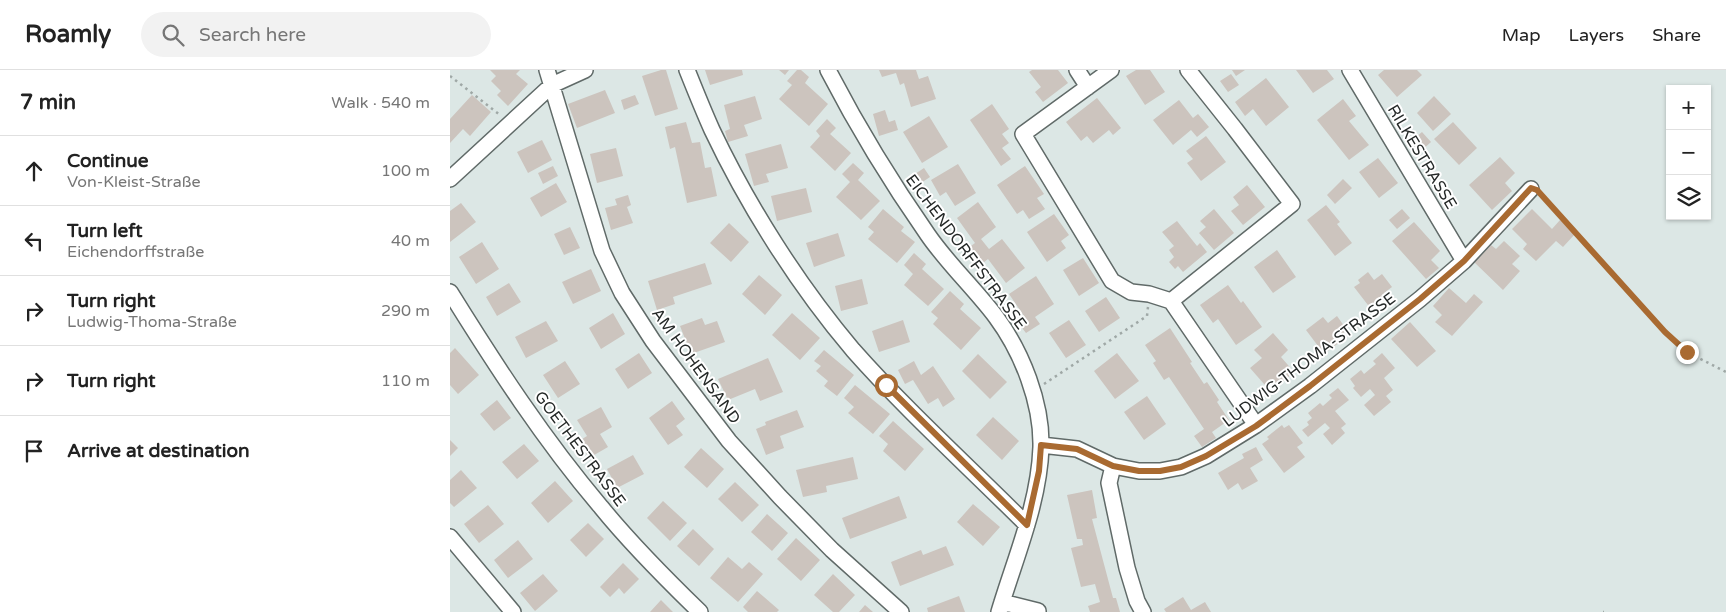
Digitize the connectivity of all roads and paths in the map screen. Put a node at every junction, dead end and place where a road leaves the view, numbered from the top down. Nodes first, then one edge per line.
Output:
1 (546, 70) edge
2 (584, 70) edge
3 (687, 70) edge
4 (828, 70) edge
5 (1077, 70) edge
6 (1111, 70) edge
7 (1188, 70) edge
8 (1350, 70) edge
9 (450, 76) edge
10 (552, 85) junction
11 (1088, 86) junction
12 (510, 122) junction
13 (450, 179) edge
14 (1531, 188) joint
15 (1464, 261) junction
16 (450, 292) edge
17 (1150, 294) junction
18 (1171, 301) junction
19 (1726, 372) edge
20 (1032, 392) junction
21 (1256, 426) junction
22 (1041, 445) junction
23 (1113, 466) junction
24 (1027, 525) junction
25 (450, 538) edge
26 (1000, 607) edge
27 (1038, 611) edge
28 (513, 612) edge
29 (700, 612) edge
30 (901, 612) edge
31 (1143, 612) edge

1 - 10 street, AM HOHENSAND
2 - 10 street
3 - 24 street
4 - 20 street, EICHENDORFFSTRASSE
5 - 11 street
6 - 11 street
7 - 18 street
8 - 15 street, RILKESTRASSE
9 - 12 path
10 - 12 street
10 - 30 street, AM HOHENSAND
11 - 17 street
12 - 13 street
14 - 15 street, LUDWIG-THOMA-STRASSE
14 - 19 path
15 - 21 street, LUDWIG-THOMA-STRASSE
16 - 29 street, GOETHESTRASSE
17 - 18 street
17 - 20 path
18 - 21 street
20 - 22 street, EICHENDORFFSTRASSE
21 - 23 street, LUDWIG-THOMA-STRASSE
22 - 23 street, LUDWIG-THOMA-STRASSE
22 - 24 street, EICHENDORFFSTRASSE
23 - 31 street
24 - 26 street, EICHENDORFFSTRASSE
25 - 28 street
26 - 27 street

